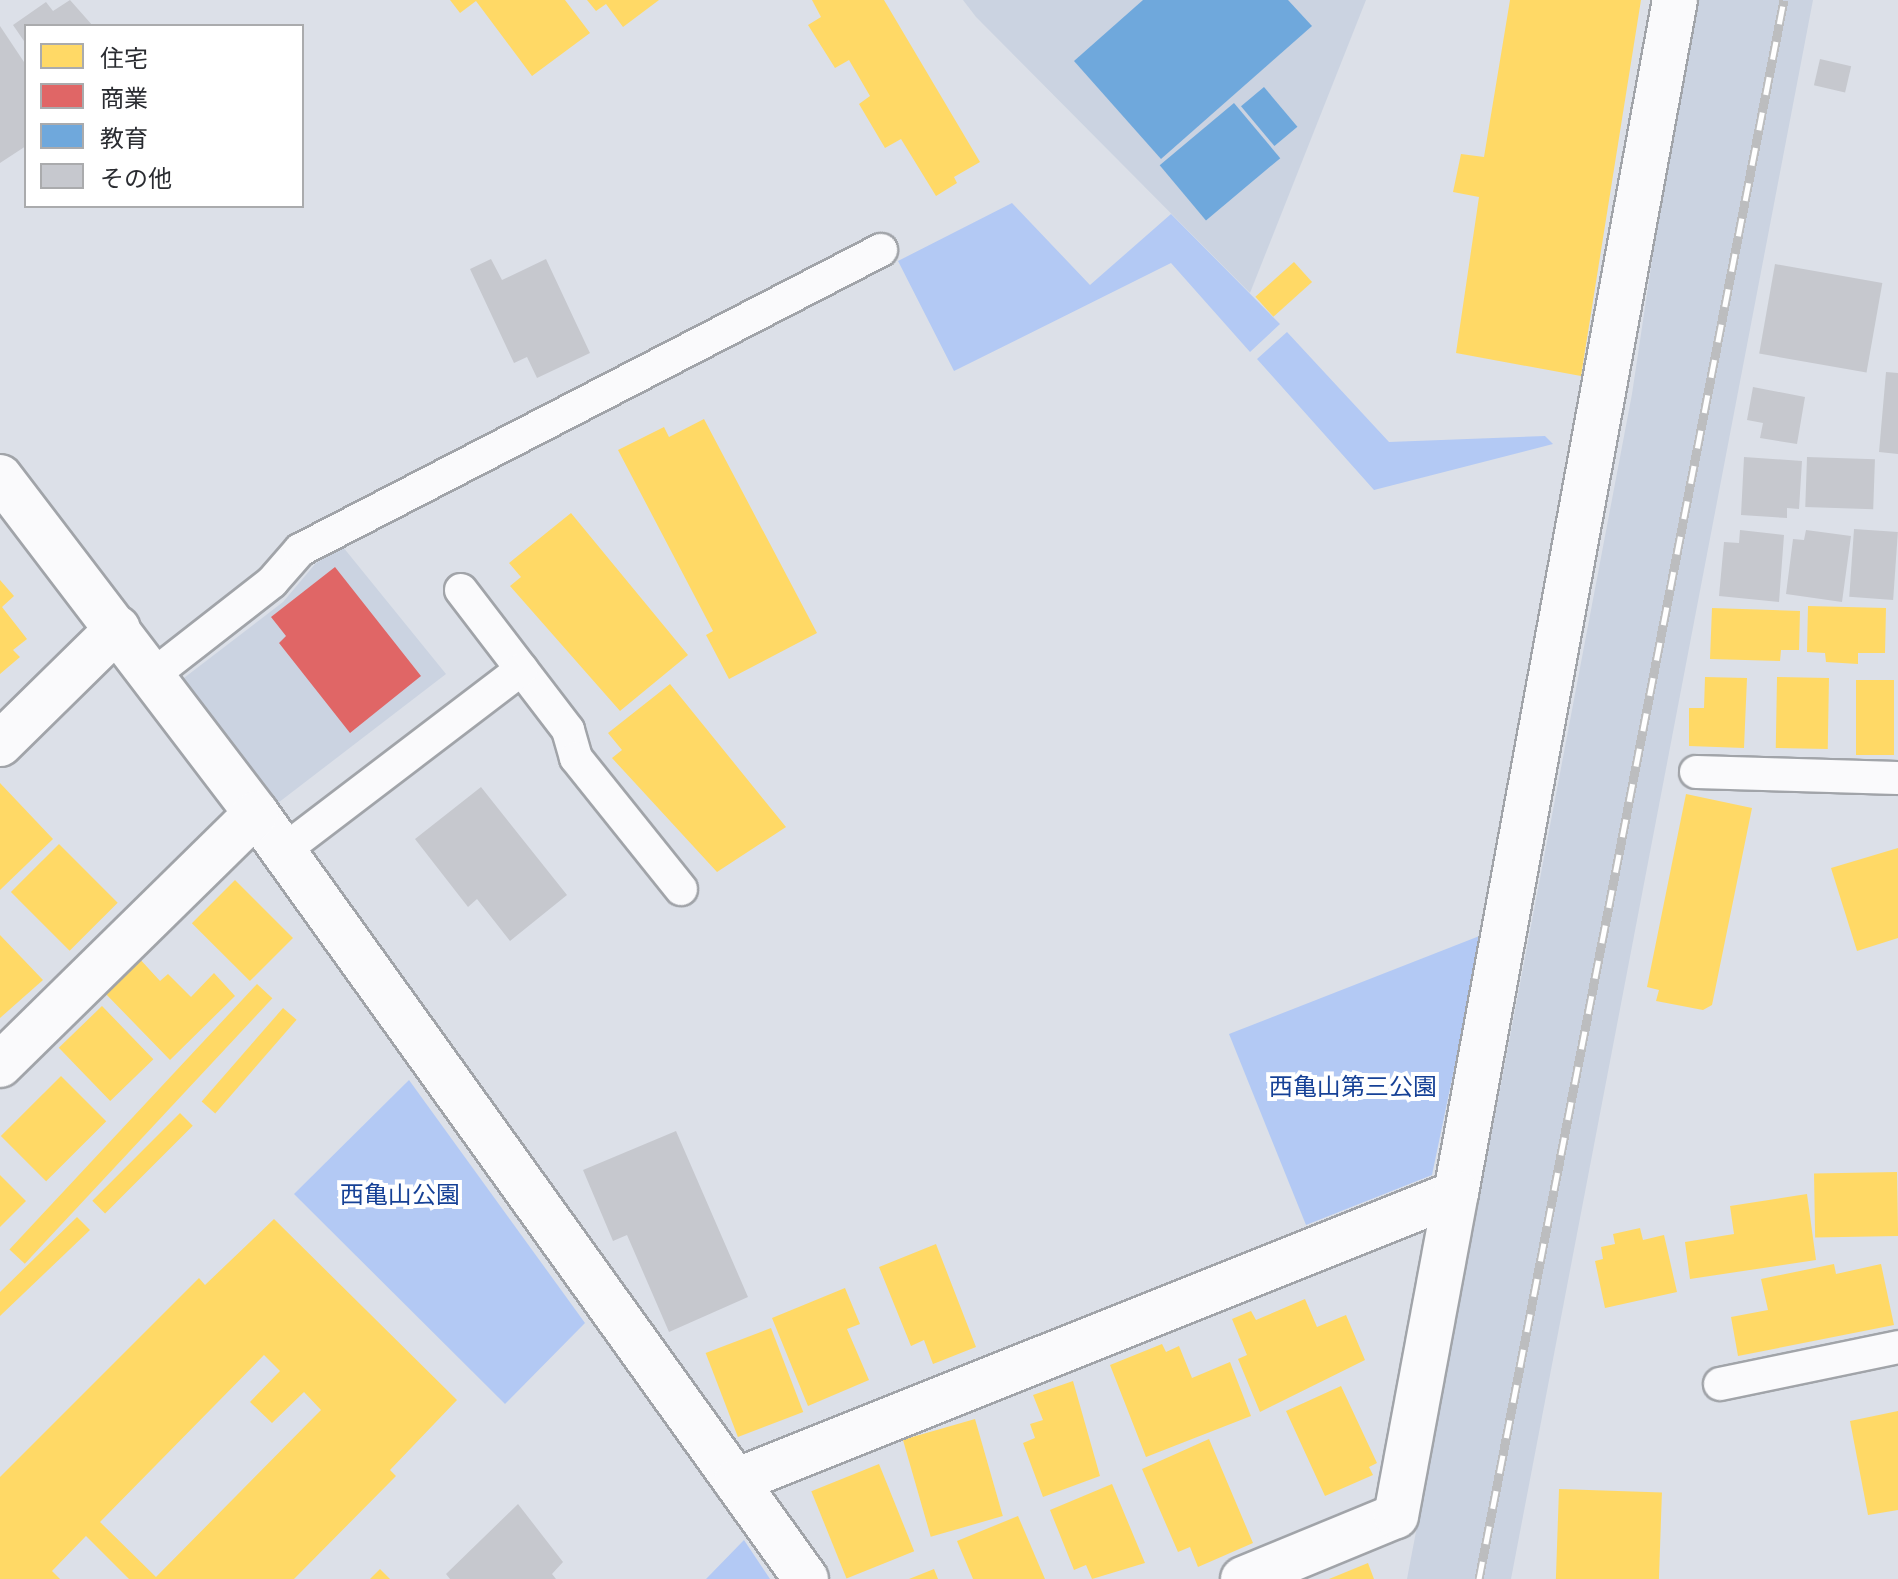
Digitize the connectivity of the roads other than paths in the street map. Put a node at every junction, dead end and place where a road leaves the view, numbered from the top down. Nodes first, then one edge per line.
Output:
1 (1675, 0) edge
2 (881, 250) dead end
3 (0, 477) edge
4 (461, 590) dead end
5 (118, 628) junction
6 (522, 669) junction
7 (153, 675) junction
8 (0, 744) edge
9 (1696, 772) dead end
10 (1898, 778) edge
11 (256, 813) junction
12 (283, 851) junction
13 (681, 889) dead end
14 (0, 1065) edge
15 (1456, 1193) junction
16 (1898, 1347) edge
17 (1720, 1384) dead end
18 (736, 1481) junction
19 (806, 1579) edge
20 (1243, 1579) edge

1 - 15 street
2 - 7 lane
3 - 5 street
4 - 6 lane
5 - 7 street
5 - 8 street
6 - 12 lane
6 - 13 lane
7 - 11 street
9 - 10 lane
11 - 12 street
11 - 14 street
12 - 18 street
15 - 18 street
15 - 20 street
16 - 17 lane
18 - 19 street

